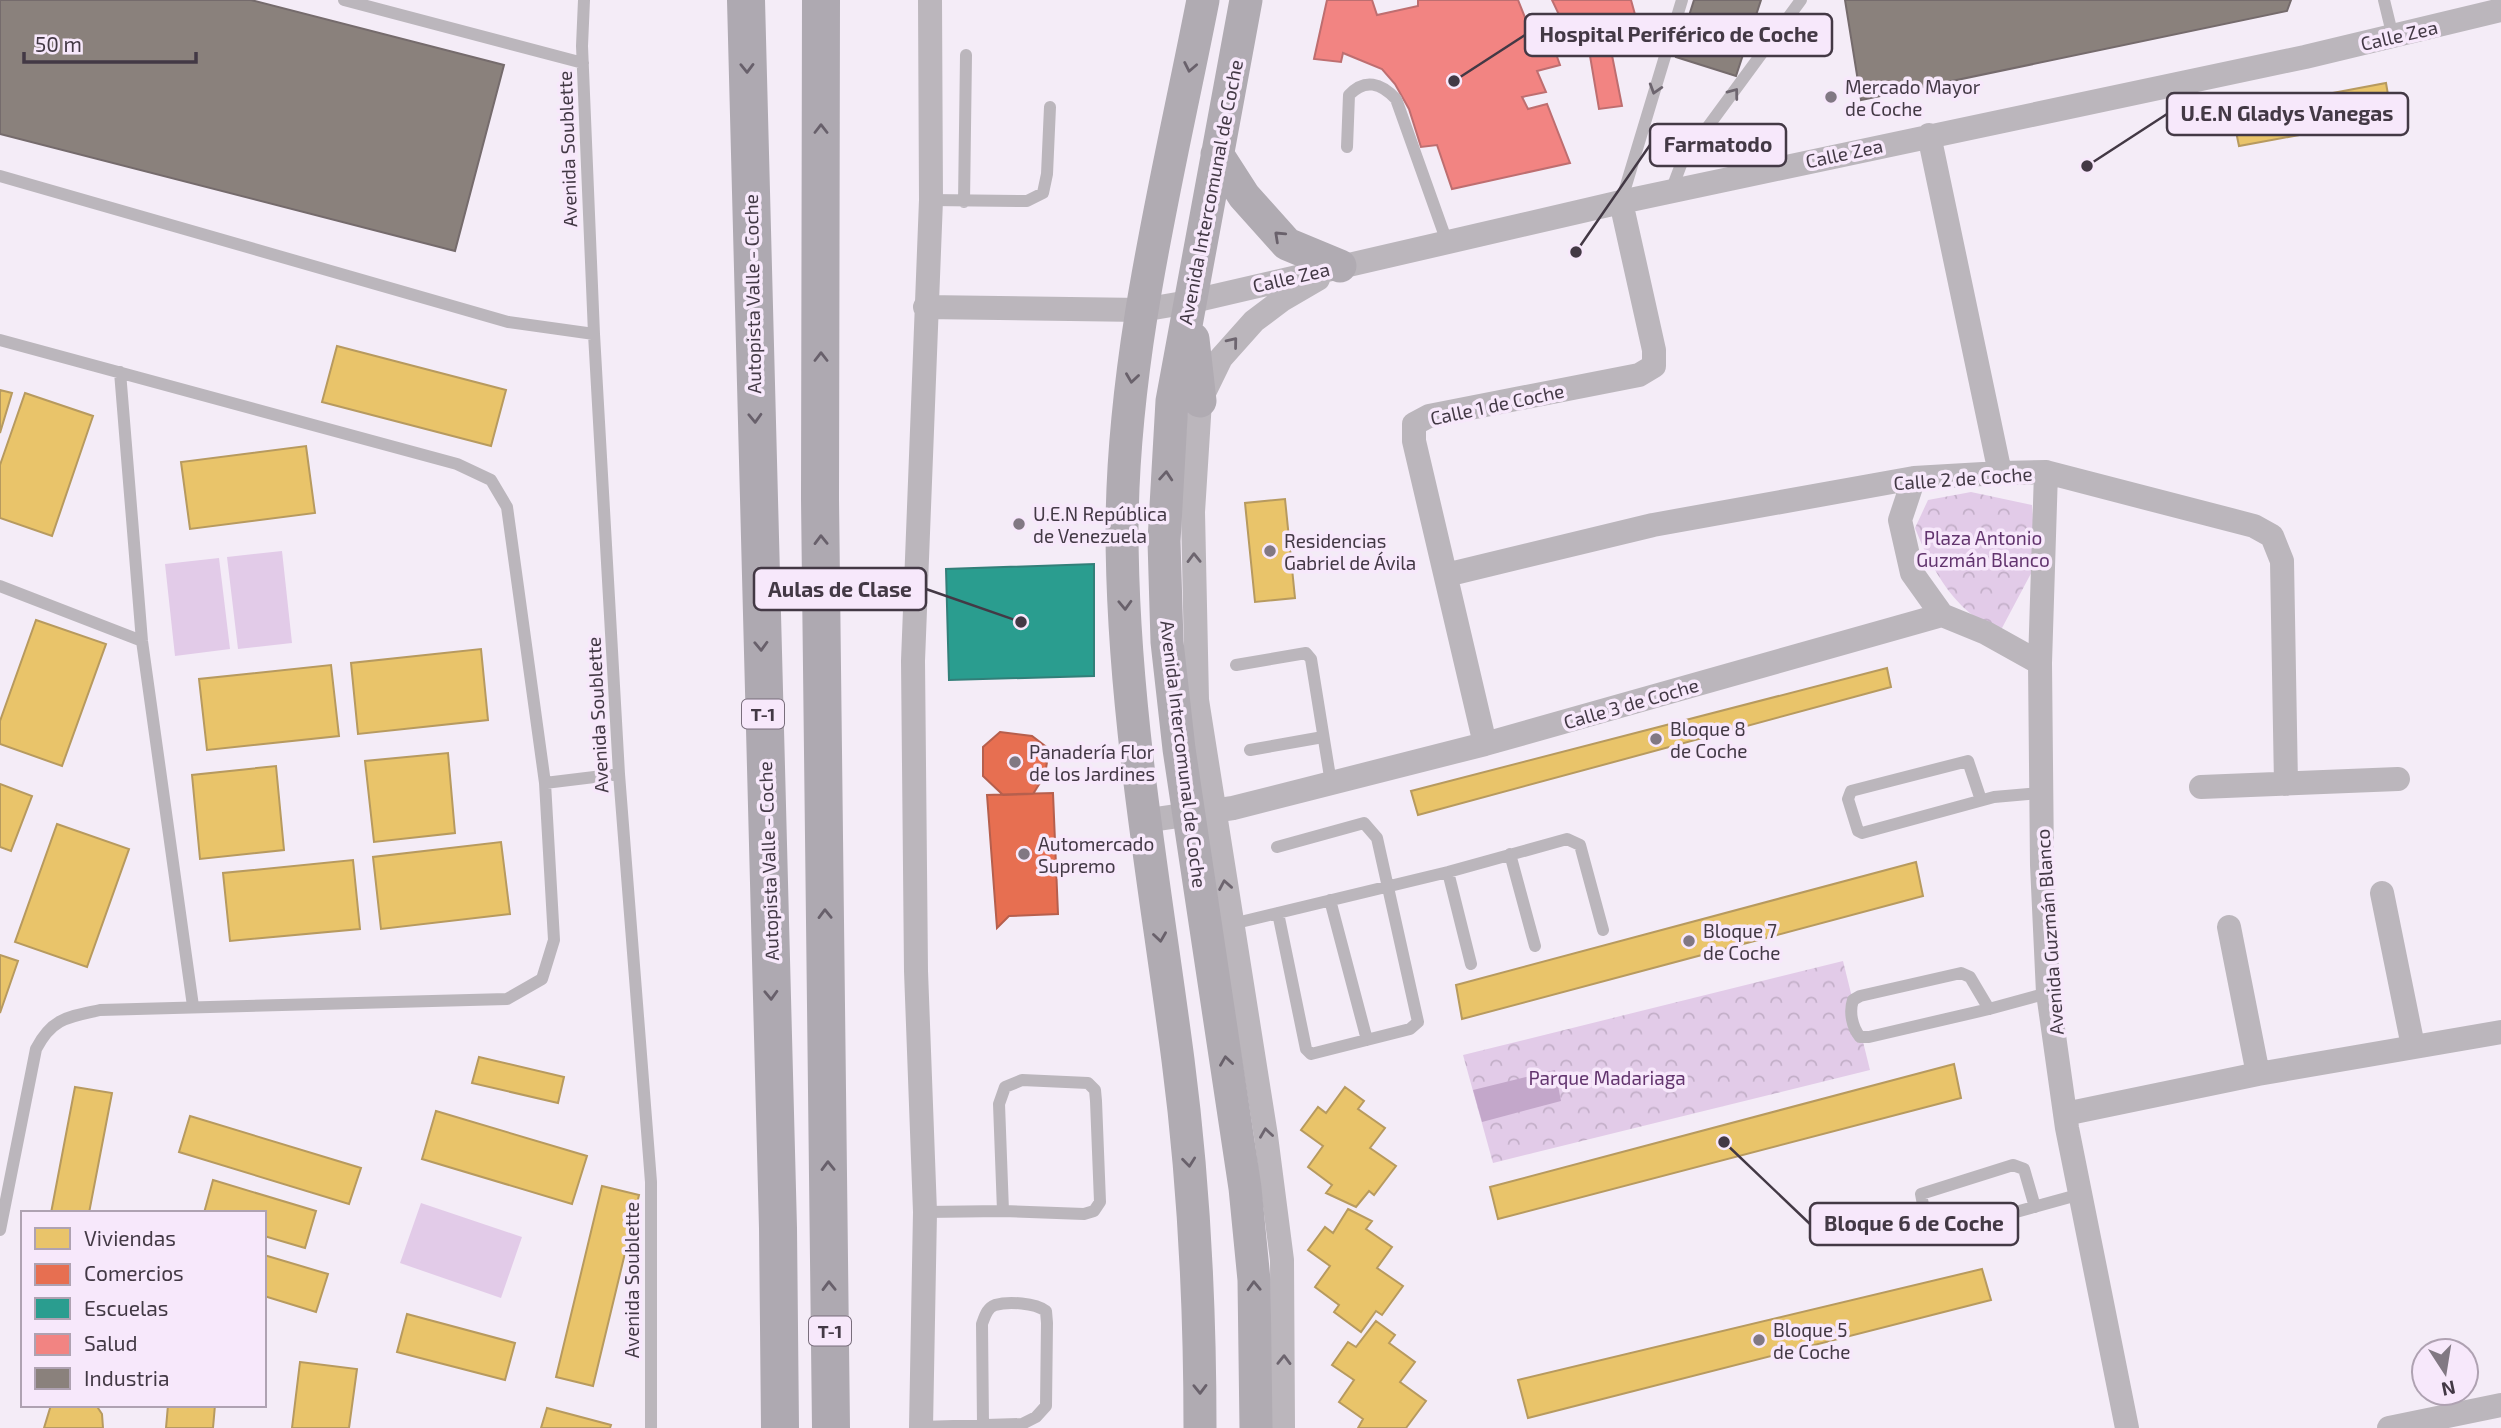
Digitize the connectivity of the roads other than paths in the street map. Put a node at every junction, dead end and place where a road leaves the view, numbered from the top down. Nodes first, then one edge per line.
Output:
1 (344, 0) edge
2 (584, 0) edge
3 (746, 0) edge
4 (821, 0) edge
5 (930, 0) edge
6 (1203, 0) edge
7 (1246, 0) edge
8 (1682, 0) edge
9 (1801, 0) edge
10 (2384, 0) edge
11 (2501, 10) edge
12 (2393, 37) junction
13 (966, 55) dead end
14 (583, 63) junction
15 (1050, 107) dead end
16 (1929, 135) junction
17 (1347, 147) dead end
18 (1217, 154) junction
19 (0, 176) edge
20 (1671, 191) junction
21 (931, 200) junction
22 (964, 202) junction
23 (1621, 202) junction
24 (1447, 242) junction
25 (1340, 266) junction
26 (1189, 302) junction
27 (925, 307) junction
28 (1142, 310) junction
29 (594, 334) junction
30 (0, 340) edge
31 (120, 372) junction
32 (1200, 401) junction
33 (2000, 472) junction
34 (2046, 472) junction
35 (1914, 478) junction
36 (1446, 575) junction
37 (0, 586) edge
38 (1942, 615) junction
39 (142, 641) junction
40 (2040, 663) junction
41 (1236, 665) dead end
42 (1186, 702) junction
43 (1323, 737) junction
44 (1485, 744) junction
45 (1250, 750) dead end
46 (620, 774) junction
47 (2398, 779) dead end
48 (545, 783) junction
49 (1331, 783) junction
50 (2286, 784) junction
51 (2200, 787) dead end
52 (2041, 793) junction
53 (1981, 800) junction
54 (1201, 813) junction
55 (1143, 821) junction
56 (1277, 847) dead end
57 (1510, 854) junction
58 (1448, 872) junction
59 (1387, 886) junction
60 (2382, 893) dead end
61 (1330, 900) junction
62 (1278, 912) junction
63 (1232, 923) junction
64 (2229, 927) dead end
65 (1603, 930) dead end
66 (1535, 946) dead end
67 (1471, 964) dead end
68 (2048, 993) junction
69 (193, 1006) junction
70 (1989, 1009) junction
71 (2501, 1031) edge
72 (1367, 1041) junction
73 (2413, 1046) junction
74 (2258, 1074) junction
75 (2065, 1114) junction
76 (2081, 1194) junction
77 (2035, 1207) junction
78 (1003, 1211) junction
79 (925, 1212) junction
80 (0, 1230) edge
81 (2501, 1405) edge
82 (983, 1425) junction
83 (921, 1427) edge
84 (651, 1428) edge
85 (780, 1428) edge
86 (831, 1428) edge
87 (1200, 1428) edge
88 (1256, 1428) edge
89 (1283, 1428) edge
90 (2127, 1428) edge
91 (2389, 1428) edge

1 - 14 lane
2 - 14 lane, Avenida Soublette
3 -> 85 highway, Autopista Valle - Coche / T-1
86 -> 4 highway, T-1
5 - 21 street
6 -> 28 main road
7 - 18 main road, Avenida Intercomunal de Coche
8 -> 23 lane
20 -> 9 lane
10 - 12 lane
11 - 12 street, Calle Zea
12 - 16 street, Calle Zea
13 - 22 lane
14 - 29 lane, Avenida Soublette
15 - 22 lane
16 - 20 street, Calle Zea
16 - 33 street
17 - 24 lane
25 -> 18 main road
18 - 26 main road, Avenida Intercomunal de Coche
19 - 29 lane
20 - 23 street, Calle Zea
21 - 22 lane
21 - 27 street
23 - 24 street, Calle Zea
23 - 36 street, Calle 1 de Coche
24 - 25 street, Calle Zea
25 - 26 street, Calle Zea
32 -> 25 street
26 - 28 street, Calle Zea
26 - 32 main road
42 -> 26 main road, Avenida Intercomunal de Coche
27 - 28 street
27 - 79 street
28 -> 55 main road
29 - 46 lane, Avenida Soublette
30 - 31 lane
31 - 39 lane
31 - 48 lane
42 -> 32 street, Avenida Intercomunal de Coche
33 - 34 street, Calle 2 de Coche
33 - 35 street, Calle 2 de Coche
34 - 40 street, Avenida Guzmán Blanco
34 - 50 street, Calle 2 de Coche
35 - 36 street, Calle 2 de Coche
35 - 38 street
36 - 44 street, Calle 1 de Coche
37 - 39 lane
38 - 40 street
38 - 44 street, Calle 3 de Coche
39 - 69 lane
40 - 52 street, Avenida Guzmán Blanco
41 - 43 lane
42 - 54 main road, Avenida Intercomunal de Coche
42 - 54 main road
43 - 45 lane
43 - 49 lane
44 - 49 street, Calle 3 de Coche
46 - 48 lane
46 - 84 lane, Avenida Soublette
47 - 50 street
48 - 69 lane
49 - 54 street, Calle 3 de Coche
50 - 51 street
52 - 53 lane
52 - 68 street, Avenida Guzmán Blanco
53 - 53 lane
54 - 55 street, Calle 3 de Coche
63 -> 54 street, Avenida Intercomunal de Coche
88 -> 54 main road, Avenida Intercomunal de Coche
55 -> 87 main road
56 - 59 lane
57 - 58 lane
57 - 65 lane
57 - 66 lane
58 - 59 lane
58 - 67 lane
59 - 61 lane
59 - 72 lane
60 - 73 street
61 - 62 lane
61 - 72 lane
62 - 63 lane
62 - 72 lane
89 -> 63 street, Avenida Intercomunal de Coche
64 - 74 street
68 - 70 lane
68 - 75 street, Avenida Guzmán Blanco
69 - 80 lane
70 - 70 lane
71 - 73 street
73 - 74 street
74 - 75 street
75 - 76 street, Avenida Guzmán Blanco
76 - 77 lane
76 - 90 street, Avenida Guzmán Blanco
77 - 77 lane
78 - 78 lane
78 - 79 lane
79 - 83 street
81 - 91 street
82 - 82 lane
82 - 83 lane

